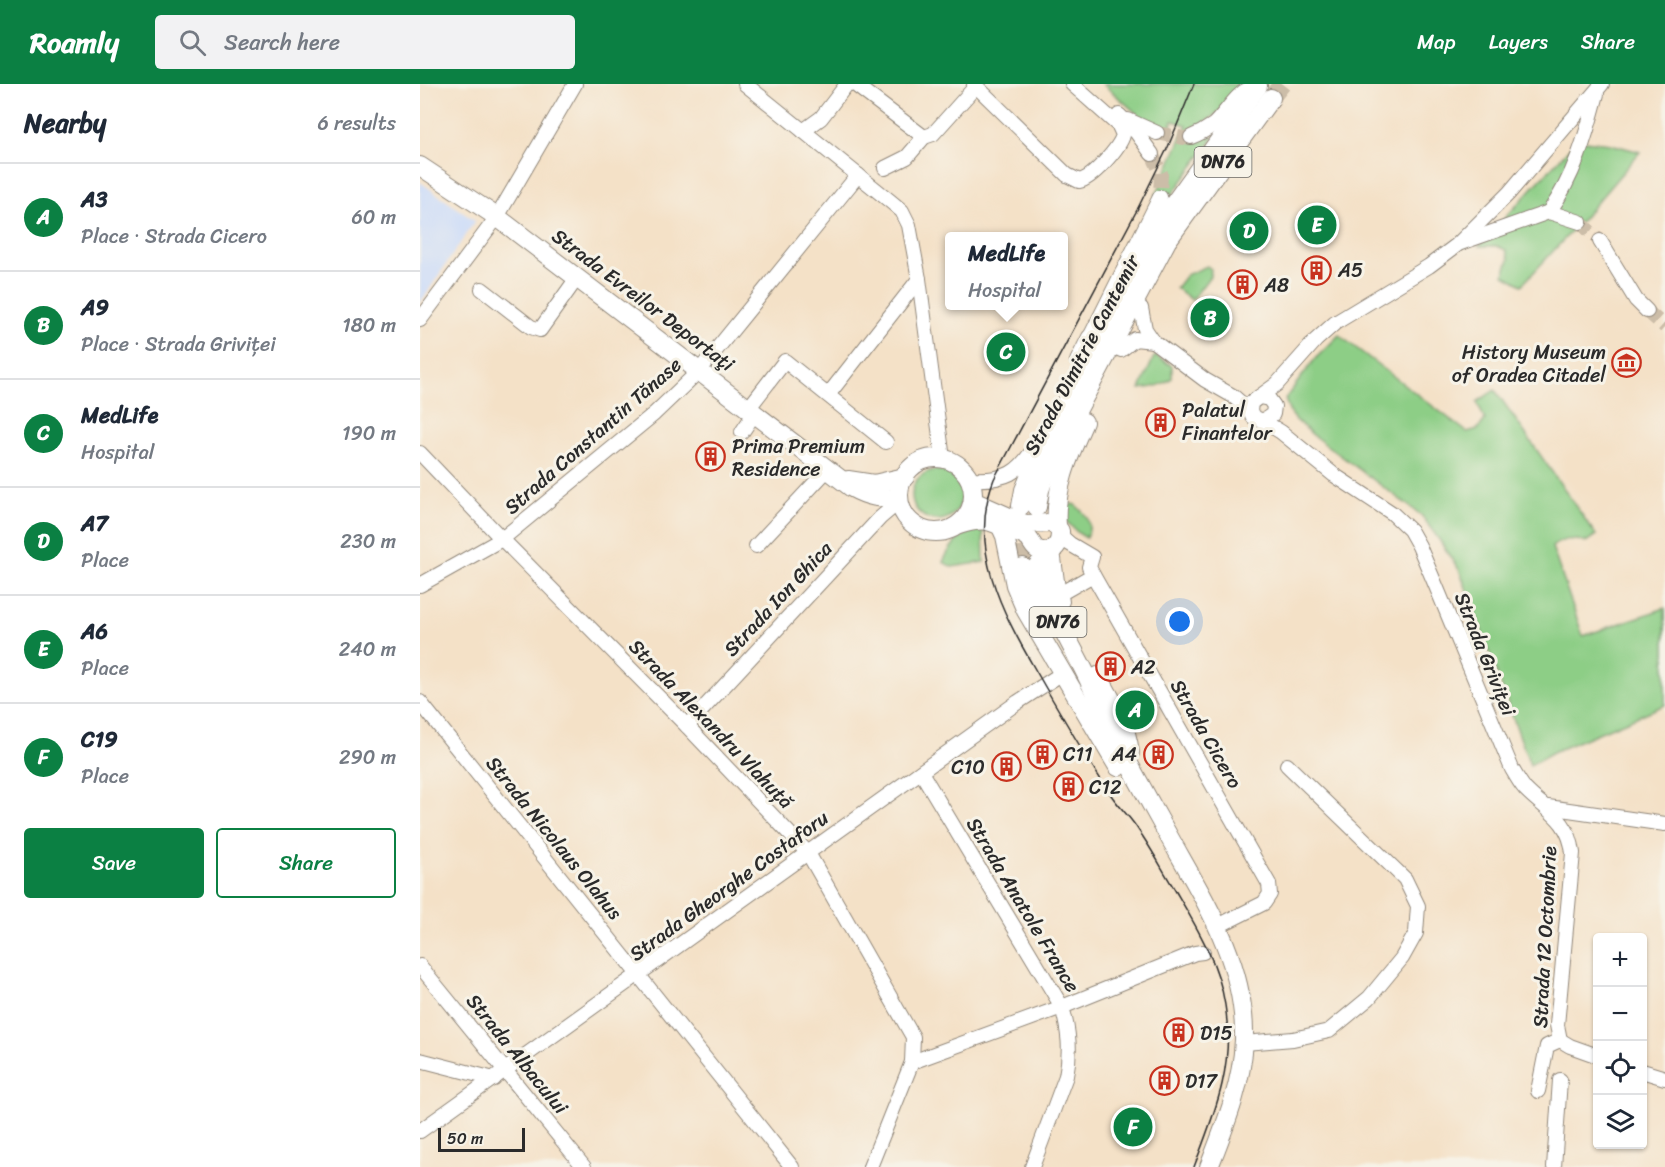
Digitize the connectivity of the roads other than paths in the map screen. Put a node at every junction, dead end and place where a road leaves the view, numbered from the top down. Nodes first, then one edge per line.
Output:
1 (575, 84) edge
2 (745, 84) edge
3 (847, 84) edge
4 (854, 84) edge
5 (1072, 84) edge
6 (1083, 84) edge
7 (975, 85) edge
8 (1600, 87) edge
9 (1265, 92) junction
10 (1121, 116) junction
11 (803, 131) junction
12 (1157, 133) tunnel mouth
13 (924, 137) junction
14 (1191, 137) tunnel mouth
15 (1152, 154) tunnel mouth
16 (420, 166) edge
17 (885, 168) dead end
18 (858, 175) junction
19 (1160, 197) tunnel mouth
20 (1549, 213) junction
21 (496, 217) junction
22 (1580, 222) tunnel mouth
23 (1169, 229) junction
24 (1600, 241) tunnel mouth
25 (1457, 245) junction
26 (577, 278) junction
27 (919, 279) junction
28 (482, 289) dead end
29 (1141, 308) junction
30 (1647, 311) tunnel mouth
31 (420, 320) edge
32 (1105, 327) junction
33 (1089, 337) junction
34 (1153, 341) junction
35 (1121, 350) junction
36 (699, 371) junction
37 (1287, 374) junction
38 (828, 395) junction
39 (1255, 402) junction
40 (751, 411) junction
41 (1270, 413) junction
42 (742, 432) dead end
43 (886, 442) dead end
44 (420, 453) edge
45 (943, 459) junction
46 (831, 473) junction
47 (904, 477) junction
48 (970, 479) junction
49 (899, 499) junction
50 (973, 501) junction
51 (959, 525) junction
52 (1000, 525) junction
53 (502, 539) junction
54 (1056, 540) junction
55 (756, 546) dead end
56 (1030, 566) tunnel mouth
57 (1092, 575) junction
58 (420, 585) edge
59 (1058, 595) junction
60 (1061, 674) junction
61 (420, 702) edge
62 (687, 726) junction
63 (1287, 765) dead end
64 (921, 772) junction
65 (1133, 772) junction
66 (1548, 807) junction
67 (1155, 812) junction
68 (1665, 824) edge
69 (808, 853) junction
70 (1218, 926) junction
71 (1203, 952) dead end
72 (420, 966) edge
73 (639, 975) junction
74 (1062, 1007) junction
75 (1560, 1040) junction
76 (1244, 1043) junction
77 (1593, 1054) edge
78 (420, 1060) edge
79 (912, 1062) junction
80 (1647, 1073) edge
81 (499, 1075) junction
82 (1665, 1078) edge
83 (1560, 1080) dead end
84 (1538, 1091) dead end
85 (420, 1131) edge
86 (584, 1167) edge
87 (792, 1167) edge
88 (870, 1167) edge
89 (1032, 1167) edge
90 (1209, 1167) edge
91 (1554, 1167) edge

1 - 21 street
2 - 11 street
3 - 11 street
4 - 13 street
5 - 7 street
6 - 10 street
7 - 13 street
8 - 20 street
8 - 25 street
9 - 14 street
9 - 23 main road, DN76
9 - 23 main road, DN76
10 - 12 street
10 - 15 street
11 - 18 street
13 - 17 street
16 - 21 main road, Strada Evreilor Deportaţi
18 - 27 street
18 - 36 street, Strada Constantin Tănase
19 - 33 street
20 - 22 street
20 - 25 street
21 - 26 main road, Strada Evreilor Deportaţi
21 - 31 street
23 - 29 main road
23 - 32 main road, Strada Dimitrie Cantemir
23 - 32 main road, Strada Dimitrie Cantemir / DN76
24 - 30 street
25 - 37 street
26 - 28 street
26 - 36 main road, Strada Evreilor Deportaţi
27 - 38 street
27 - 45 street
29 - 34 street
29 - 35 main road
32 - 33 street
33 - 48 street
34 - 35 street
34 - 39 street
35 - 54 main road
36 - 40 main road, Strada Evreilor Deportaţi
36 - 53 street, Strada Constantin Tănase
37 - 39 street
37 - 41 street
38 - 40 street
38 - 43 street
39 - 41 street
39 - 41 street
40 - 42 street
40 - 46 main road, Strada Evreilor Deportaţi
41 - 66 street, Strada Griviței
44 - 53 street, Strada Alexandru Vlahuță
45 - 47 main road
45 - 48 main road
46 - 47 main road, Strada Evreilor Deportaţi
46 - 49 main road, Strada Evreilor Deportaţi
46 - 55 street
47 - 49 main road
48 - 50 main road
49 - 51 main road
49 - 62 street, Strada Ion Ghica
50 - 51 main road
50 - 54 main road
51 - 52 main road
52 - 54 main road
52 - 60 main road
53 - 58 street, Strada Constantin Tănase
53 - 62 street, Strada Alexandru Vlahuță
54 - 57 street
54 - 59 main road
56 - 65 main road
57 - 59 street
57 - 70 street, Strada Cicero
59 - 65 main road
60 - 64 street, Strada Gheorghe Costaforu
60 - 67 main road
61 - 73 street, Strada Nicolaus Olahus
62 - 69 street, Strada Alexandru Vlahuță
63 - 76 street
64 - 69 street, Strada Gheorghe Costaforu
64 - 74 street, Strada Anatole France
65 - 67 main road
66 - 68 street
66 - 75 street, Strada 12 Octombrie
67 - 70 main road
69 - 73 street, Strada Gheorghe Costaforu
69 - 79 street, Strada Alexandru Vlahuță
70 - 76 main road
71 - 74 street
72 - 81 street, Strada Albacului
73 - 81 street, Strada Gheorghe Costaforu
73 - 87 street, Strada Nicolaus Olahus
74 - 79 street
74 - 89 street, Strada Anatole France
75 - 77 street
75 - 84 street
76 - 90 main road
78 - 81 street
79 - 88 street
80 - 82 street
81 - 85 street, Strada Gheorghe Costaforu
81 - 86 street, Strada Albacului
83 - 91 street

